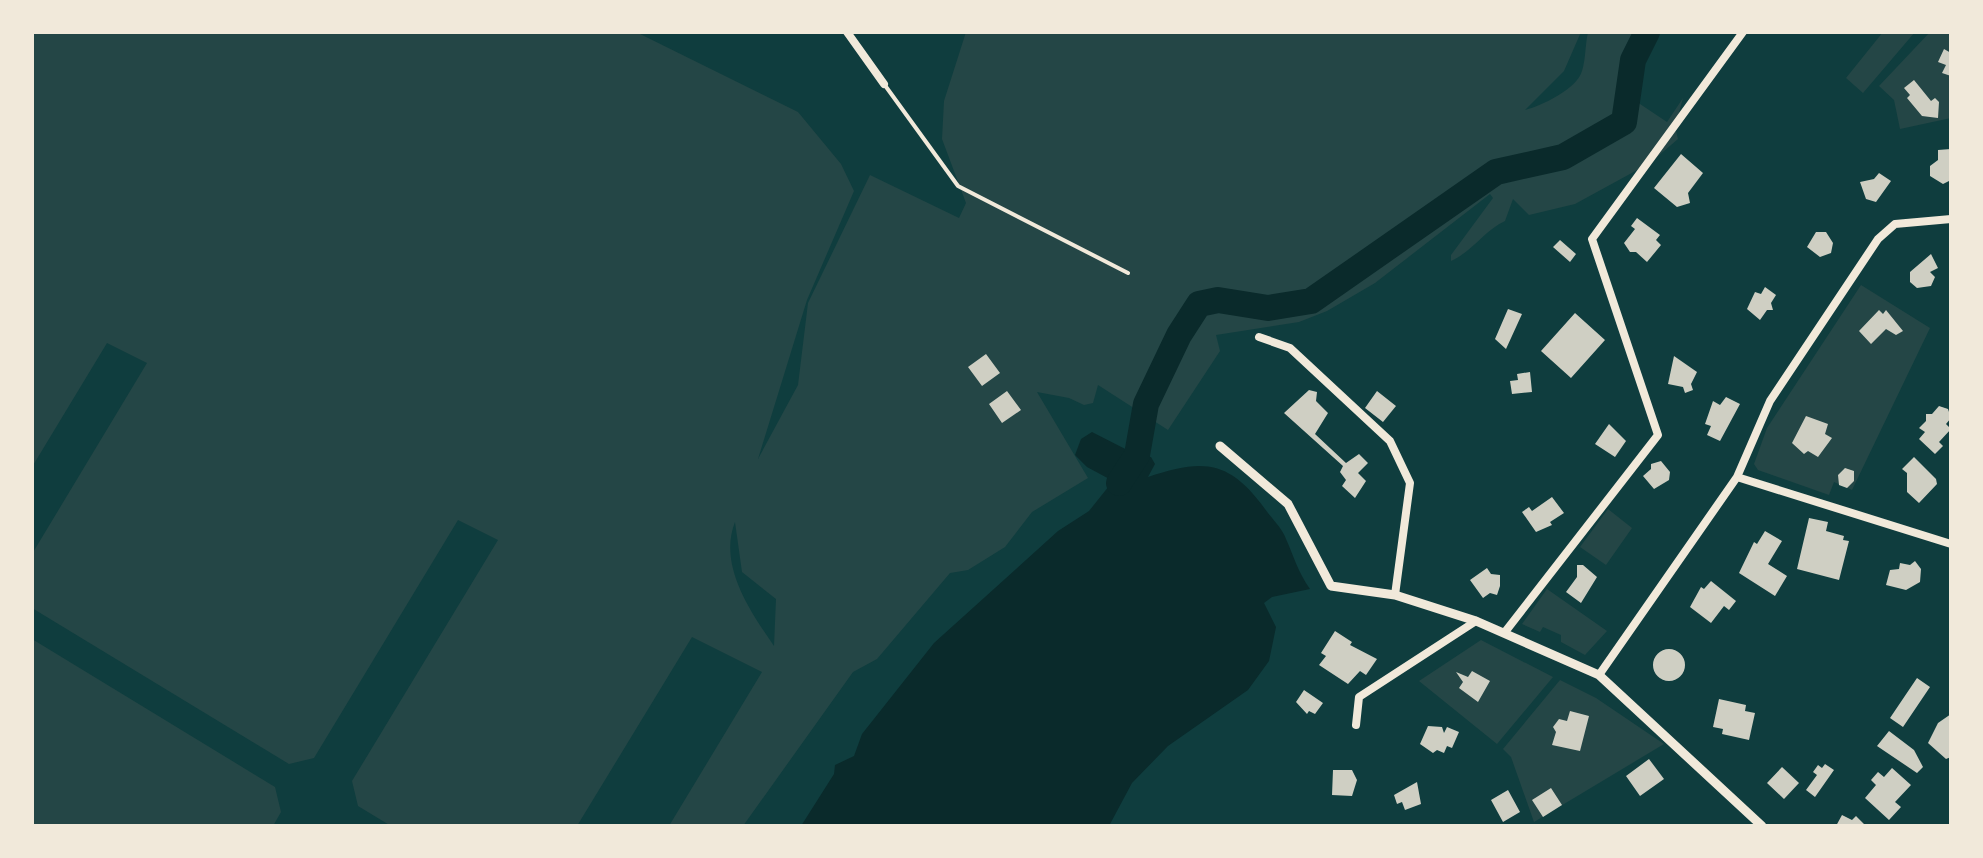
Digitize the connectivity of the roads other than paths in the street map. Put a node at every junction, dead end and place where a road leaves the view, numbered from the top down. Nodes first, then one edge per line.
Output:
1 (847, 32) edge
2 (1743, 32) edge
3 (884, 84) joint
4 (1951, 219) edge
5 (1128, 273) dead end
6 (1259, 337) dead end
7 (1220, 446) dead end
8 (1737, 477) junction
9 (1951, 544) edge
10 (1395, 595) junction
11 (1476, 621) junction
12 (1505, 632) junction
13 (1599, 675) junction
14 (1356, 725) dead end
15 (1762, 826) edge

1 - 3 street
2 - 12 street
3 - 5 lane
4 - 8 street
6 - 10 street
7 - 10 street
8 - 9 street
8 - 13 street
10 - 11 street
11 - 12 street
11 - 14 street
12 - 13 street
13 - 15 street

